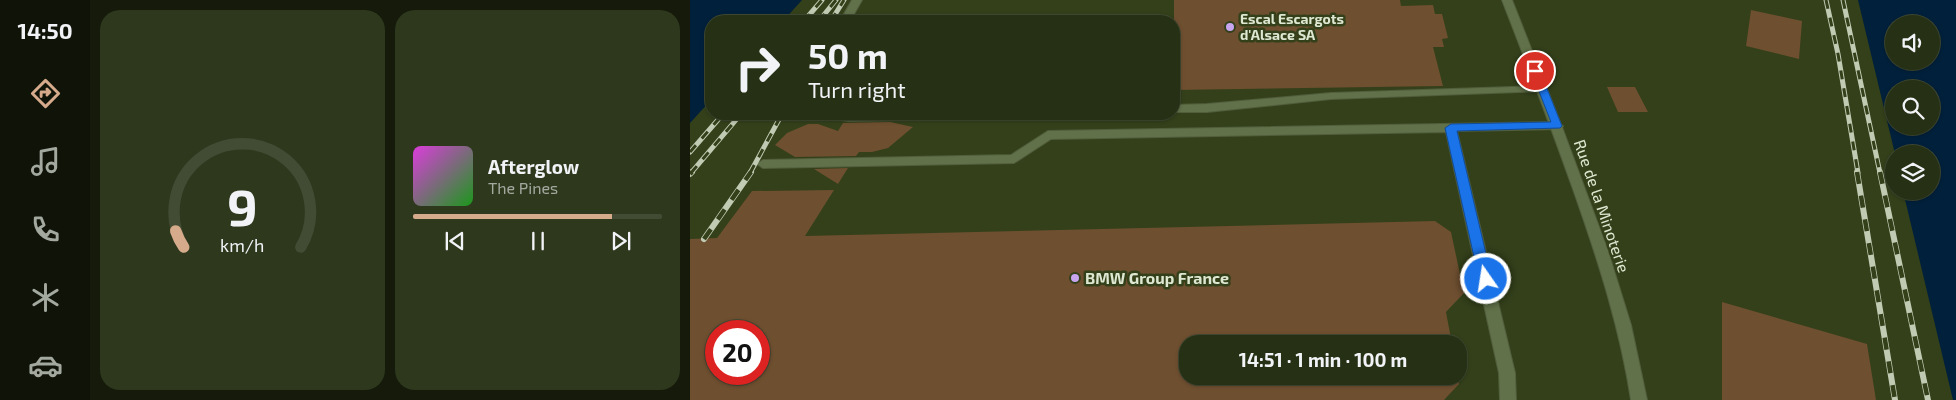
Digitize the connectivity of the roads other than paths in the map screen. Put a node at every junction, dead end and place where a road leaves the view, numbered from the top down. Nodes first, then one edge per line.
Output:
1 (857, 0) edge
2 (1507, 0) edge
3 (848, 15) edge
4 (1542, 89) junction
5 (1180, 109) edge
6 (1557, 126) junction
7 (1451, 128) junction
8 (763, 164) dead end
9 (1508, 400) edge
10 (1640, 400) edge

1 - 3 street
2 - 4 street, Rue de la Minoterie
4 - 5 street
4 - 6 street, Rue de la Minoterie
6 - 7 street
6 - 10 street, Rue de la Minoterie
7 - 8 street
7 - 9 street

